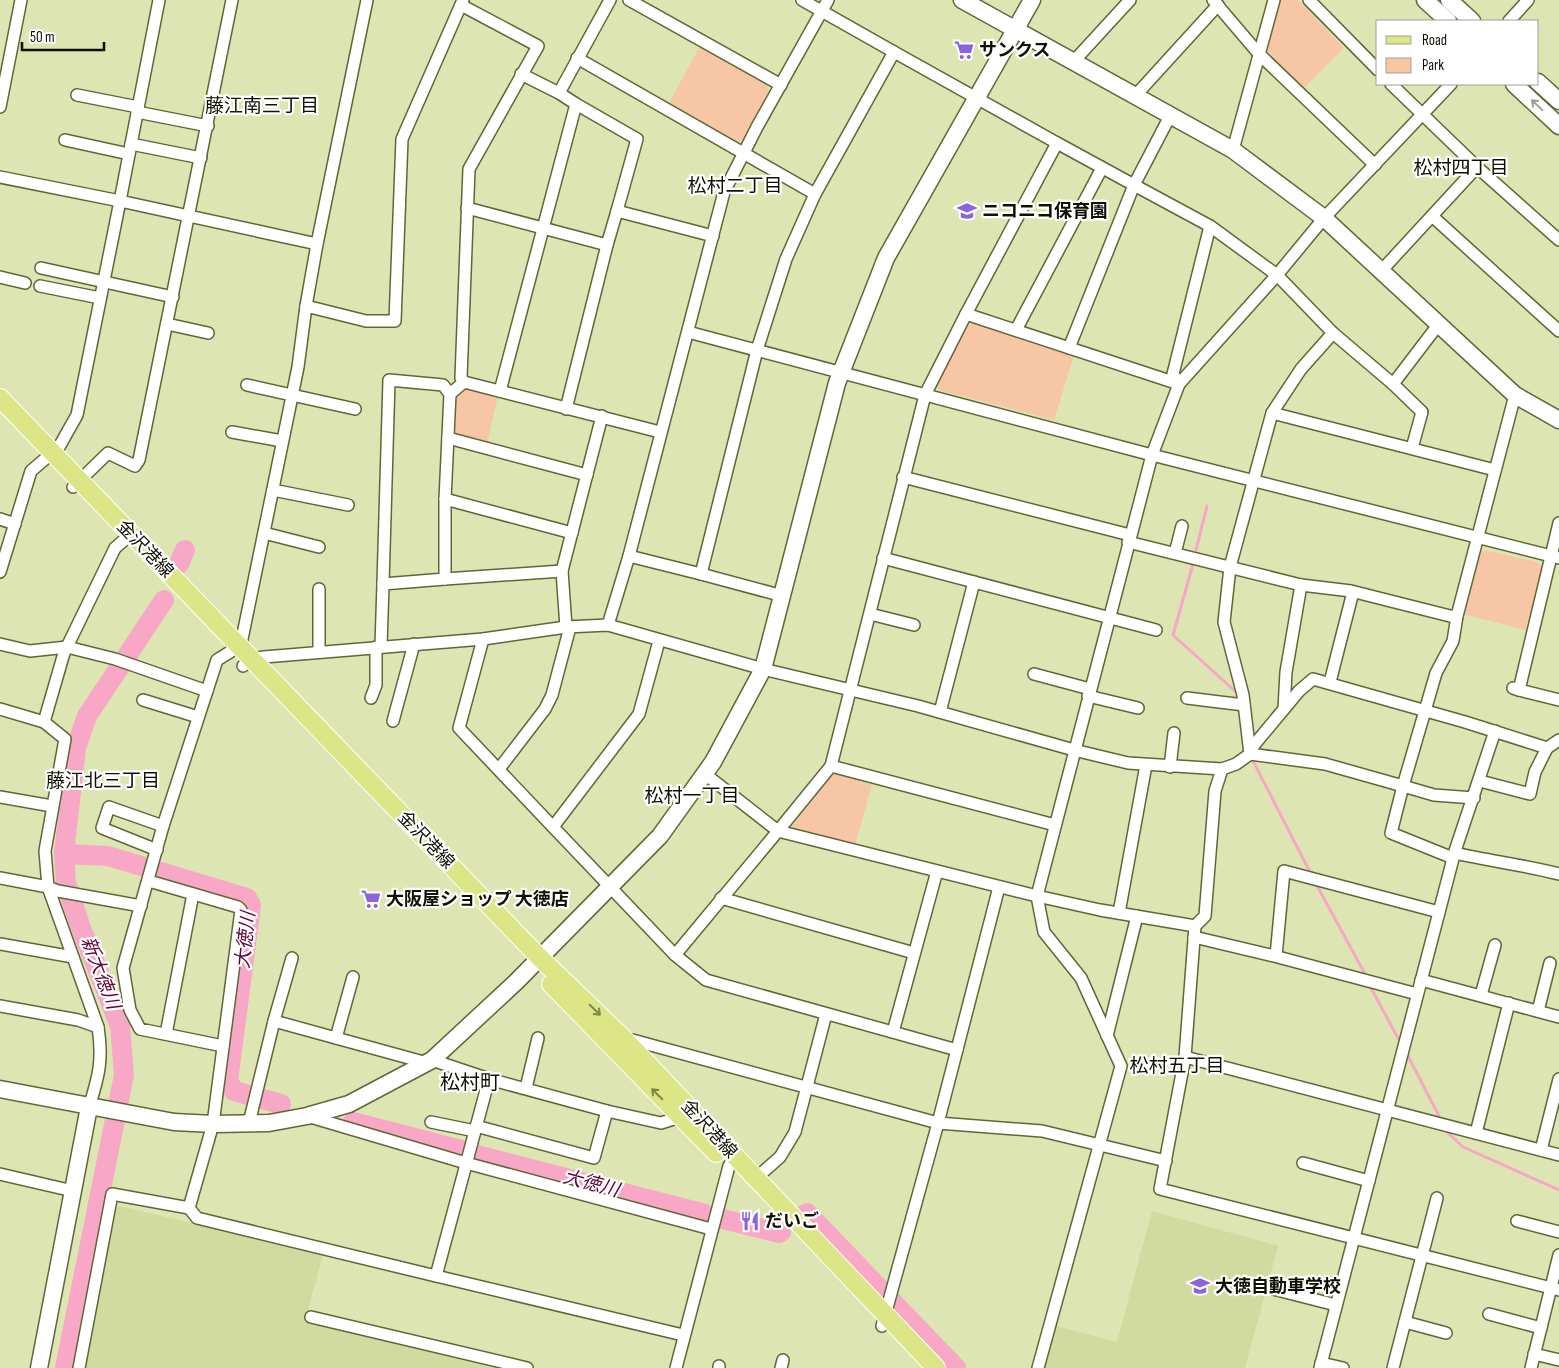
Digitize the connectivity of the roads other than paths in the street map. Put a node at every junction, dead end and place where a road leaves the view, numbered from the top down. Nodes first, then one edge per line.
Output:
1 (21, 0) edge
2 (159, 0) edge
3 (232, 0) edge
4 (367, 0) edge
5 (610, 0) edge
6 (629, 0) edge
7 (802, 0) edge
8 (828, 0) edge
9 (962, 0) edge
10 (1032, 0) edge
11 (1130, 0) edge
12 (1274, 0) edge
13 (1309, 0) edge
14 (1425, 0) edge
15 (1449, 0) edge
16 (1528, 0) edge
17 (1216, 2) edge
18 (462, 3) edge
19 (822, 11) junction
20 (1447, 20) edge
21 (1471, 20) edge
22 (1510, 20) edge
23 (1014, 28) junction
24 (894, 52) junction
25 (1259, 54) junction
26 (577, 58) junction
27 (1074, 61) junction
28 (1376, 68) edge
29 (521, 74) junction
30 (1539, 83) edge
31 (781, 85) junction
32 (1392, 85) edge
33 (1450, 85) edge
34 (1515, 85) edge
35 (559, 94) junction
36 (77, 95) dead end
37 (1135, 96) junction
38 (976, 97) junction
39 (1559, 101) edge
40 (576, 104) junction
41 (0, 107) edge
42 (138, 110) junction
43 (1423, 115) junction
44 (1170, 116) junction
45 (208, 126) junction
46 (1559, 126) edge
47 (65, 140) dead end
48 (1057, 143) junction
49 (130, 149) junction
50 (1233, 150) junction
51 (742, 153) junction
52 (201, 158) junction
53 (1375, 165) junction
54 (1477, 167) junction
55 (1102, 168) junction
56 (0, 177) edge
57 (1134, 185) junction
58 (815, 194) junction
59 (120, 201) junction
60 (467, 208) junction
61 (617, 211) junction
62 (190, 216) junction
63 (1432, 216) junction
64 (1324, 218) junction
65 (1210, 226) junction
66 (543, 227) junction
67 (713, 236) junction
68 (1559, 240) edge
69 (318, 244) junction
70 (607, 245) junction
71 (41, 268) dead end
72 (1382, 270) junction
73 (1277, 275) junction
74 (0, 277) edge
75 (25, 282) dead end
76 (103, 282) junction
77 (40, 286) dead end
78 (173, 297) junction
79 (100, 298) junction
80 (306, 306) junction
81 (966, 314) junction
82 (167, 324) junction
83 (1438, 325) junction
84 (1016, 330) junction
85 (1559, 331) edge
86 (688, 332) junction
87 (208, 333) dead end
88 (1333, 333) junction
89 (1069, 348) junction
90 (757, 350) junction
91 (841, 371) junction
92 (464, 382) junction
93 (1179, 384) junction
94 (1393, 384) junction
95 (247, 385) dead end
96 (500, 391) junction
97 (292, 394) junction
98 (450, 394) junction
99 (1515, 394) junction
100 (925, 395) junction
101 (2, 406) edge
102 (355, 409) dead end
103 (566, 409) junction
104 (1272, 413) junction
105 (602, 416) junction
106 (1559, 420) edge
107 (232, 432) dead end
108 (660, 432) junction
109 (448, 438) junction
110 (282, 442) junction
111 (1412, 448) junction
112 (1152, 455) junction
113 (50, 456) junction
114 (1495, 470) junction
115 (587, 475) junction
116 (903, 477) junction
117 (1254, 482) junction
118 (76, 484) junction
119 (273, 490) junction
120 (445, 499) junction
121 (348, 505) dead end
122 (0, 519) edge
123 (1559, 523) edge
124 (15, 524) junction
125 (1182, 526) dead end
126 (264, 533) junction
127 (572, 533) junction
128 (127, 537) junction
129 (1129, 538) junction
130 (1478, 538) junction
131 (319, 547) dead end
132 (1176, 553) junction
133 (629, 556) junction
134 (1555, 557) edge
135 (884, 558) junction
136 (1230, 567) junction
137 (562, 571) junction
138 (0, 572) edge
139 (701, 574) junction
140 (445, 579) junction
141 (974, 582) junction
142 (383, 584) junction
143 (1300, 585) junction
144 (319, 589) dead end
145 (1353, 592) junction
146 (783, 596) junction
147 (870, 614) junction
148 (1457, 616) junction
149 (1109, 617) junction
150 (608, 625) junction
151 (914, 625) dead end
152 (568, 627) junction
153 (1156, 630) dead end
154 (483, 639) junction
155 (659, 641) junction
156 (0, 644) edge
157 (414, 644) junction
158 (379, 646) junction
159 (67, 647) junction
160 (233, 648) junction
161 (319, 652) junction
162 (247, 662) junction
163 (763, 669) junction
164 (1034, 674) dead end
165 (1330, 682) junction
166 (851, 690) junction
167 (207, 691) junction
168 (1089, 692) junction
169 (371, 698) dead end
170 (1187, 698) dead end
171 (143, 700) dead end
172 (1559, 700) edge
173 (1244, 705) junction
174 (1138, 708) dead end
175 (0, 709) edge
176 (1284, 709) junction
177 (1426, 710) junction
178 (940, 712) junction
179 (198, 717) junction
180 (392, 721) dead end
181 (44, 722) junction
182 (1495, 732) junction
183 (1174, 733) dead end
184 (1559, 740) edge
185 (1547, 748) junction
186 (1074, 750) junction
187 (1250, 754) junction
188 (831, 766) junction
189 (1146, 766) junction
190 (1170, 767) junction
191 (1222, 769) junction
192 (499, 770) junction
193 (705, 774) junction
194 (1480, 781) junction
195 (1402, 786) junction
196 (0, 797) edge
197 (1474, 798) junction
198 (52, 806) junction
199 (1055, 825) junction
200 (163, 826) junction
201 (553, 827) junction
202 (778, 831) junction
203 (157, 850) junction
204 (1454, 855) junction
205 (937, 871) junction
206 (151, 873) junction
207 (1559, 874) edge
208 (0, 878) edge
209 (610, 887) junction
210 (999, 887) junction
211 (53, 889) junction
212 (193, 894) junction
213 (1037, 896) junction
214 (721, 898) junction
215 (141, 906) junction
216 (1439, 912) junction
217 (1119, 913) junction
218 (1138, 916) junction
219 (1194, 932) junction
220 (0, 944) edge
221 (1495, 945) dead end
222 (914, 953) junction
223 (675, 955) junction
224 (1276, 956) junction
225 (72, 957) junction
226 (292, 958) dead end
227 (535, 962) junction
228 (1550, 963) dead end
229 (353, 976) dead end
230 (1421, 980) junction
231 (1417, 994) junction
232 (1481, 995) junction
233 (1510, 1004) junction
234 (0, 1006) edge
235 (1538, 1011) junction
236 (826, 1014) junction
237 (1559, 1017) edge
238 (274, 1021) junction
239 (98, 1027) junction
240 (892, 1032) junction
241 (166, 1034) junction
242 (1107, 1036) junction
243 (336, 1038) junction
244 (538, 1038) dead end
245 (623, 1038) junction
246 (223, 1046) junction
247 (957, 1050) junction
248 (1185, 1057) junction
249 (430, 1062) junction
250 (489, 1079) junction
251 (1559, 1079) edge
252 (807, 1087) junction
253 (526, 1088) junction
254 (0, 1089) edge
255 (89, 1107) junction
256 (1387, 1110) junction
257 (607, 1111) junction
258 (684, 1112) junction
259 (307, 1116) junction
260 (431, 1122) dead end
261 (249, 1123) junction
262 (938, 1123) junction
263 (213, 1124) junction
264 (476, 1128) junction
265 (1476, 1133) junction
266 (1100, 1144) junction
267 (1541, 1150) junction
268 (1559, 1155) edge
269 (1166, 1161) junction
270 (732, 1162) junction
271 (466, 1163) junction
272 (1303, 1163) dead end
273 (0, 1174) edge
274 (755, 1179) junction
275 (1369, 1181) junction
276 (73, 1192) junction
277 (1437, 1198) dead end
278 (189, 1208) junction
279 (1517, 1221) dead end
280 (711, 1229) junction
281 (1559, 1232) edge
282 (1354, 1239) junction
283 (1559, 1255) edge
284 (1422, 1256) junction
285 (436, 1276) junction
286 (1273, 1289) dead end
287 (1555, 1289) edge
288 (1336, 1305) junction
289 (887, 1310) junction
290 (1489, 1314) dead end
291 (312, 1317) dead end
292 (1405, 1322) junction
293 (1541, 1328) junction
294 (1446, 1333) dead end
295 (684, 1335) junction
296 (1534, 1354) junction
297 (1559, 1360) edge
298 (1321, 1365) edge
299 (39, 1368) edge
300 (79, 1368) edge
301 (527, 1368) edge
302 (676, 1368) edge
303 (931, 1368) edge
304 (1038, 1368) edge
305 (1343, 1368) edge
306 (1393, 1368) edge
307 (1531, 1368) edge

1 - 41 street
2 - 42 street
3 - 45 street
4 - 69 street
5 - 26 street
6 - 31 street
7 - 19 street
8 - 19 street
9 - 23 street
10 - 23 street
11 - 27 street
12 - 25 street
13 - 28 street
14 - 20 street
15 - 21 street
16 - 22 street
17 - 25 street
17 - 37 street
18 - 29 street
18 - 80 street
19 - 24 street
19 - 31 street
23 - 27 street
23 - 38 street
24 - 38 street
24 - 58 street
25 - 50 street
25 - 53 street
26 - 35 street
26 - 51 street
27 - 37 street
29 - 35 street
29 - 60 street
30 - 39 street
31 - 51 street
32 - 43 street
33 - 43 street
46 -> 34 street
35 - 40 street
36 - 42 street
37 - 44 street
38 - 48 street
38 - 91 street
40 - 61 street
40 - 66 street
42 - 45 street
42 - 49 street
43 - 53 street
43 - 54 street
44 - 50 street
44 - 57 street
45 - 52 street
47 - 49 street
48 - 55 street
48 - 81 street
49 - 52 street
49 - 59 street
50 - 64 street
51 - 58 street
51 - 67 street
52 - 62 street
53 - 64 street
54 - 63 street
54 - 68 street
55 - 57 street
55 - 84 street
56 - 59 street
57 - 65 street
57 - 89 street
58 - 90 street
59 - 62 street
59 - 76 street
60 - 66 street
60 - 92 street
61 - 67 street
61 - 70 street
62 - 69 street
62 - 78 street
63 - 72 street
63 - 85 street
64 - 72 street
64 - 73 street
65 - 73 street
65 - 93 street
66 - 70 street
66 - 96 street
67 - 86 street
69 - 80 street
70 - 103 street
71 - 76 street
72 - 83 street
73 - 88 street
73 - 93 street
74 - 75 street
76 - 78 street
76 - 79 street
77 - 79 street
78 - 82 street
79 - 113 street
80 - 97 street
81 - 84 street
81 - 100 street
82 - 87 street
82 - 118 street
83 - 94 street
83 - 99 street
84 - 89 street
86 - 90 street
86 - 108 street
88 - 94 street
88 - 104 street
89 - 93 street
90 - 91 street
90 - 139 street
91 - 100 street
91 - 146 street
92 - 96 street
92 - 98 street
93 - 112 street
94 - 111 street
95 - 97 street
96 - 103 street
97 - 102 street
97 - 110 street
98 - 109 street
98 - 142 street
99 - 106 street
99 - 114 street
100 - 112 street
100 - 116 street
101 - 113 main road, 金沢港線
103 - 105 street
104 - 111 street
104 - 117 street
105 - 108 street
105 - 115 street
107 - 110 street
108 - 133 street
109 - 115 street
109 - 120 street
110 - 119 street
111 - 114 street
112 - 117 street
112 - 129 street
113 - 118 main road, 金沢港線
113 - 124 street
114 - 130 street
115 - 127 street
116 - 129 street
116 - 135 street
117 - 130 street
117 - 136 street
118 - 128 main road, 金沢港線
119 - 121 street
119 - 126 street
120 - 127 street
120 - 140 street
122 - 124 street
123 - 134 street
124 - 138 street
125 - 132 street
126 - 131 street
126 - 160 street
127 - 137 street
128 - 159 street
128 - 160 main road, 金沢港線
129 - 132 street
129 - 149 street
130 - 134 street
130 - 148 street
132 - 136 street
133 - 139 street
133 - 150 street
134 - 172 street
135 - 141 street
135 - 147 street
136 - 143 street
136 - 173 street
137 - 140 street
137 - 152 street
139 - 146 street
140 - 142 street
141 - 149 street
141 - 178 street
142 - 158 street
143 - 145 street
143 - 176 street
144 - 161 street
145 - 148 street
145 - 165 street
146 - 163 street
147 - 151 street
147 - 166 street
148 - 177 street
149 - 153 street
149 - 168 street
150 - 152 street
150 - 155 street
152 - 154 street
152 - 192 street
154 - 157 street
154 - 192 street
155 - 163 street
155 - 201 street
156 - 159 street
157 - 158 street
157 - 180 street
158 - 161 street
158 - 169 street
159 - 167 street
159 - 181 street
160 - 162 main road, 金沢港線
160 - 167 street
161 - 162 street
162 - 227 main road, 金沢港線
163 - 166 street
163 - 193 street
164 - 168 street
165 - 176 street
165 - 177 street
166 - 178 street
166 - 188 street
167 - 179 street
168 - 174 street
168 - 186 street
170 - 173 street
171 - 179 street
173 - 187 street
175 - 181 street
176 - 187 street
177 - 182 street
177 - 195 street
178 - 186 street
179 - 200 street
181 - 198 street
182 - 185 street
182 - 194 street
183 - 190 street
184 - 185 street
185 - 194 street
186 - 189 street
186 - 199 street
187 - 191 street
187 - 195 street
188 - 199 street
188 - 202 street
189 - 190 street
189 - 217 street
190 - 191 street
191 - 219 street
192 - 201 street
193 - 202 street
193 - 209 street
194 - 197 street
195 - 197 street
195 - 204 street
196 - 198 street
197 - 204 street
198 - 211 street
199 - 213 street
200 - 203 street
200 - 203 street
201 - 209 street
202 - 205 street
202 - 214 street
203 - 206 street
204 - 207 street
204 - 216 street
205 - 210 street
205 - 222 street
206 - 212 street
206 - 215 street
208 - 211 street
209 - 223 street
209 - 227 street
210 - 213 street
210 - 247 street
211 - 215 street
211 - 225 street
212 - 241 street
212 - 246 street
213 - 217 street
213 - 242 street
214 - 222 street
214 - 223 street
215 - 241 street
216 - 224 street
216 - 230 street
217 - 218 street
218 - 219 street
218 - 242 street
219 - 224 street
219 - 248 street
220 - 225 street
221 - 232 street
222 - 240 street
223 - 236 street
224 - 231 street
225 - 239 street
226 - 238 street
227 -> 245 main road, 金沢港線
227 - 249 street
258 -> 227 main road, 金沢港線
228 - 235 street
229 - 243 street
230 - 231 street
230 - 232 street
231 - 256 street
232 - 233 street
233 - 235 street
233 - 265 street
234 - 239 street
235 - 237 street
236 - 240 street
236 - 252 street
238 - 243 street
238 - 261 street
239 - 255 street
240 - 247 street
241 - 246 street
242 - 266 street
243 - 249 street
244 - 253 street
245 - 252 street
245 - 258 main road, 金沢港線
246 - 263 street
247 - 262 street
248 - 256 street
248 - 269 street
249 - 250 street
249 - 259 street
250 - 253 street
250 - 264 street
251 - 267 street
252 - 262 street
252 - 274 street
253 - 257 street
254 - 255 street
255 - 263 street
255 - 276 street
256 - 265 street
256 - 275 street
257 - 258 street
257 - 264 street
258 - 270 main road, 金沢港線
259 - 261 street
259 - 271 street
260 - 264 street
261 - 263 street
262 - 266 street
262 - 289 street
263 - 278 street
264 - 271 street
265 - 267 street
266 - 269 street
266 - 304 street
267 - 268 street
269 - 282 street
270 - 274 main road, 金沢港線
270 - 280 street
270 - 289 main road, 金沢港線
271 - 280 street
271 - 285 street
272 - 275 street
273 - 276 street
274 - 289 main road, 金沢港線
275 - 282 street
276 - 299 street
277 - 284 street
278 - 285 street
278 - 300 street
279 - 281 street
280 - 295 street
282 - 284 street
282 - 288 street
283 - 287 street
284 - 287 street
284 - 292 street
285 - 295 street
286 - 288 street
287 - 293 street
288 - 298 street
289 - 303 main road, 金沢港線
290 - 293 street
291 - 301 street
292 - 294 street
292 - 306 street
293 - 296 street
295 - 302 street
296 - 297 street
296 - 307 street
298 - 305 street

